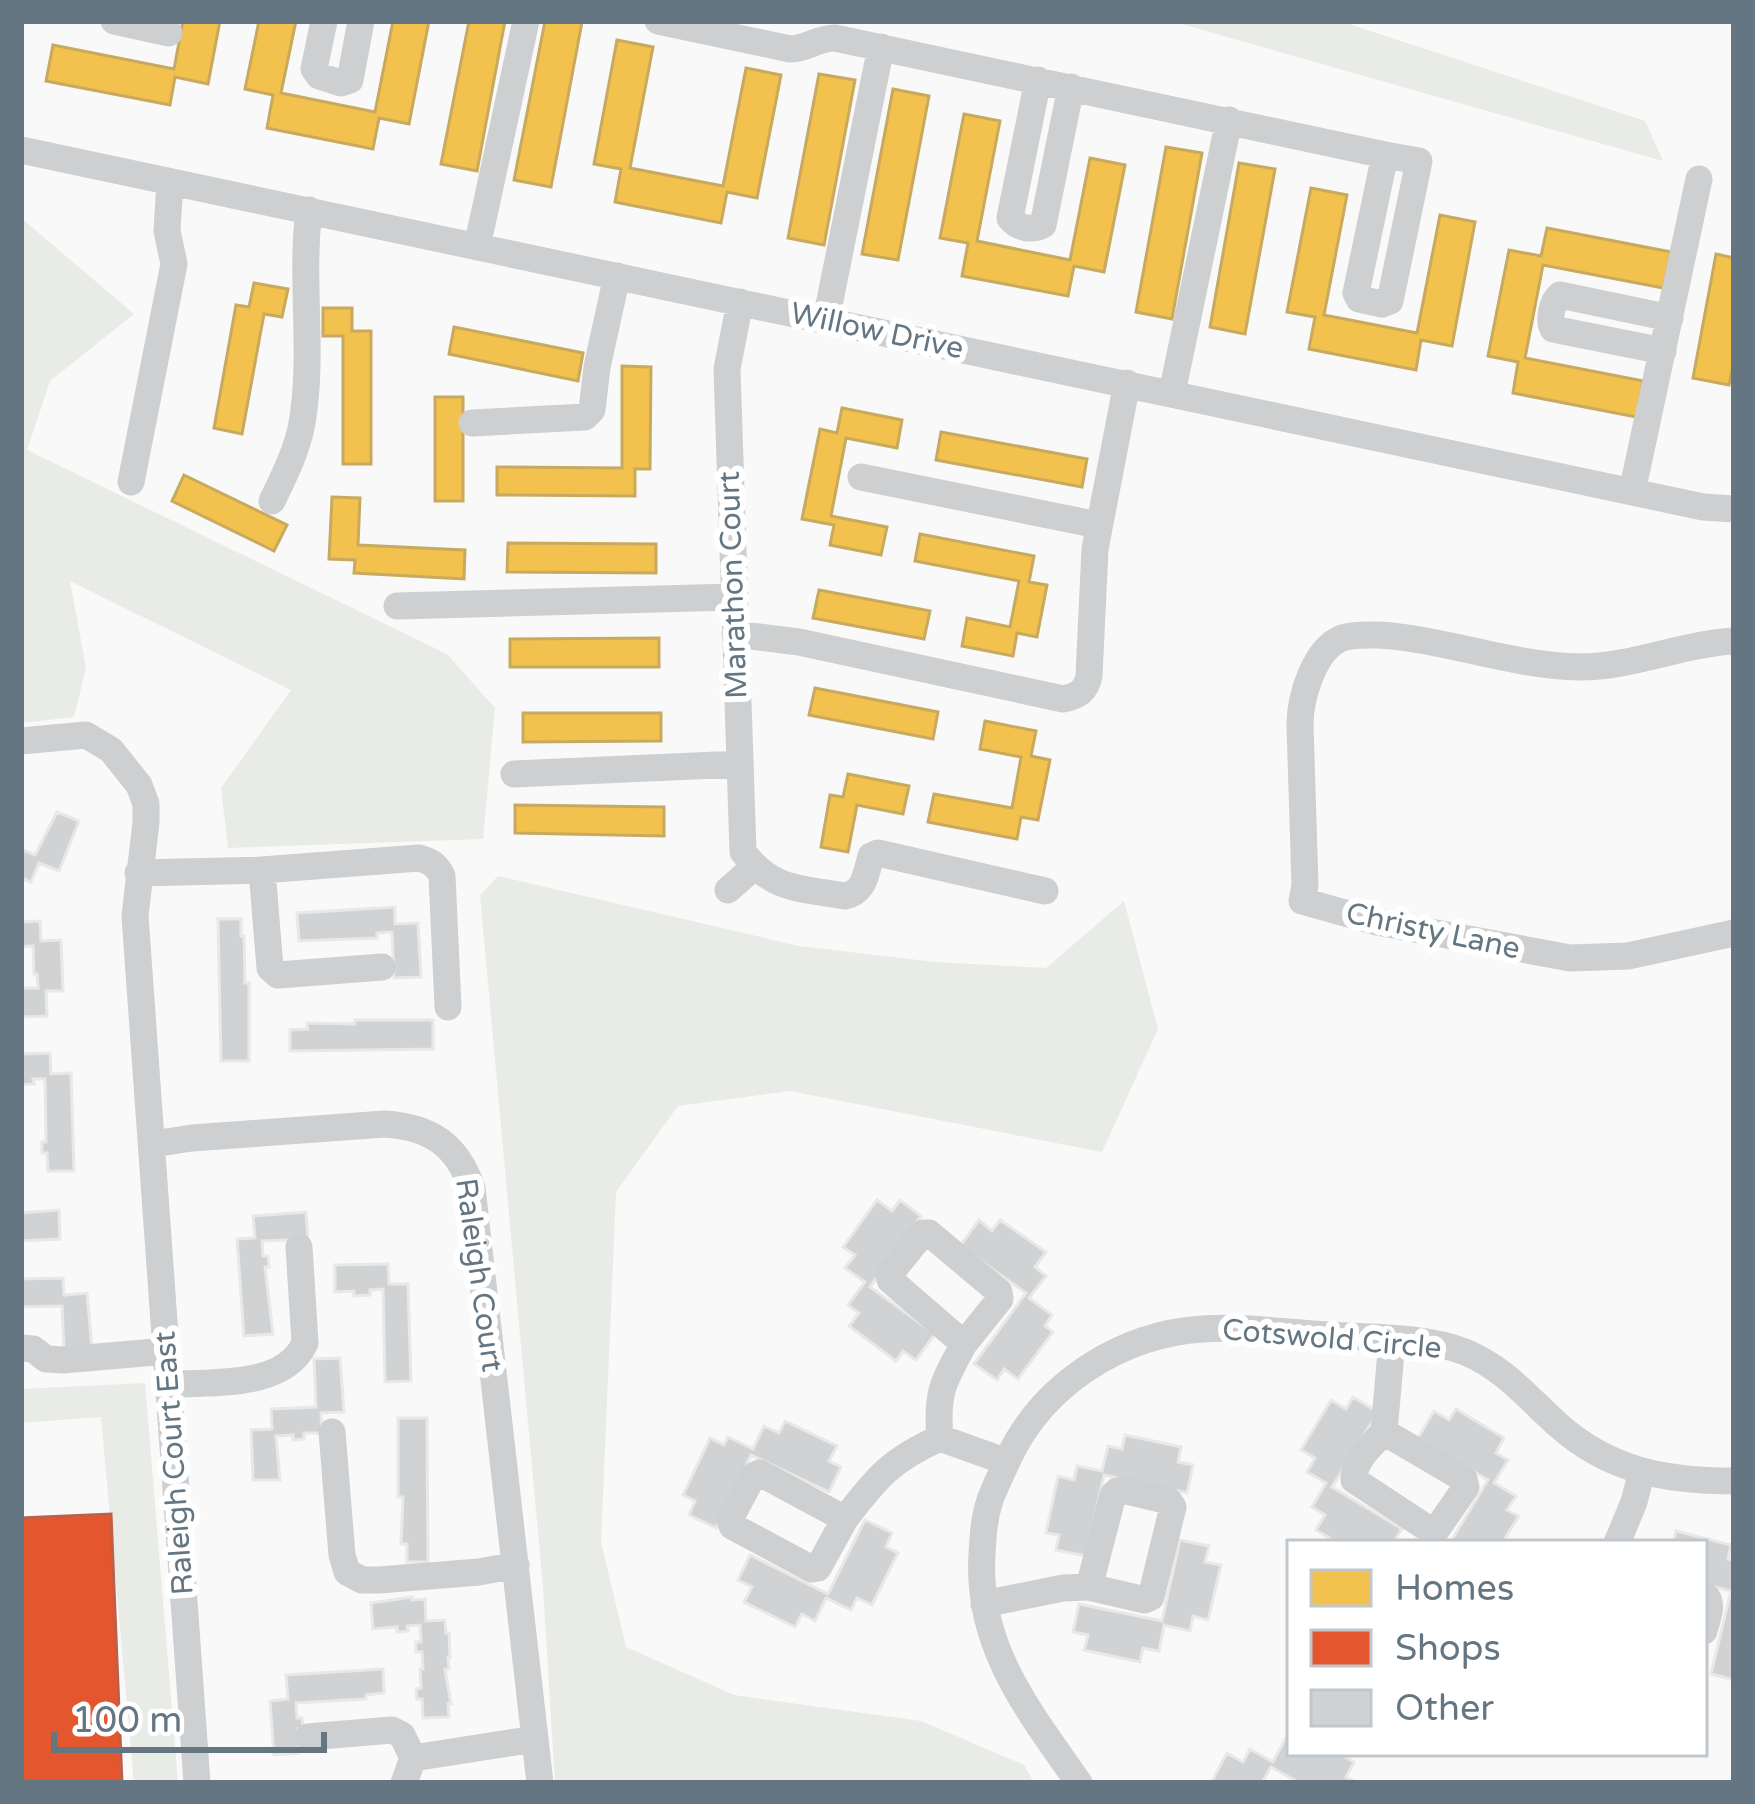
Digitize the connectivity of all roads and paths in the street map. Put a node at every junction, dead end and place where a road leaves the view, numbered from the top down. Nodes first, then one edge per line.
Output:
1 (114, 21) edge
2 (324, 21) edge
3 (362, 21) edge
4 (526, 21) edge
5 (658, 21) edge
6 (169, 33) dead end
7 (881, 47) junction
8 (1037, 80) junction
9 (1071, 87) junction
10 (1229, 120) junction
11 (21, 151) edge
12 (1385, 155) junction
13 (1700, 179) dead end
14 (170, 182) junction
15 (309, 210) junction
16 (477, 247) junction
17 (617, 276) junction
18 (740, 302) junction
19 (1670, 318) junction
20 (826, 320) junction
21 (1663, 351) junction
22 (1126, 383) junction
23 (1172, 393) junction
24 (472, 423) dead end
25 (861, 477) dead end
26 (131, 482) dead end
27 (1632, 492) junction
28 (272, 501) dead end
29 (1734, 509) edge
30 (1098, 525) junction
31 (733, 596) junction
32 (397, 605) dead end
33 (735, 634) junction
34 (1734, 641) edge
35 (21, 741) edge
36 (739, 764) junction
37 (514, 774) dead end
38 (754, 866) junction
39 (262, 870) junction
40 (138, 873) junction
41 (728, 890) dead end
42 (1045, 891) dead end
43 (1734, 933) edge
44 (382, 967) dead end
45 (448, 1007) dead end
46 (152, 1144) junction
47 (299, 1247) dead end
48 (1392, 1340) junction
49 (964, 1344) dead end
50 (21, 1348) edge
51 (167, 1352) junction
52 (168, 1385) junction
53 (332, 1432) dead end
54 (1384, 1432) dead end
55 (940, 1438) junction
56 (1007, 1462) junction
57 (1642, 1471) junction
58 (1734, 1481) edge
59 (845, 1519) dead end
60 (1618, 1540) edge
61 (516, 1565) junction
62 (1089, 1587) dead end
63 (983, 1604) junction
64 (308, 1737) dead end
65 (535, 1739) junction
66 (409, 1771) edge
67 (197, 1783) edge
68 (540, 1783) edge
69 (1079, 1783) edge

1 - 6 street
2 - 3 street
4 - 16 street
5 - 7 street
7 - 8 street
7 - 20 street
8 - 9 street
8 - 9 street
9 - 10 street
10 - 12 street
10 - 23 street
11 - 14 street, Willow Drive
12 - 12 street
13 - 19 street
14 - 15 street, Willow Drive
14 - 26 street
15 - 16 street, Willow Drive
15 - 28 street
16 - 17 street, Willow Drive
17 - 18 street, Willow Drive
17 - 24 street
18 - 20 street, Willow Drive
18 - 31 street, Marathon Court
19 - 21 street
19 - 21 street
20 - 22 street, Willow Drive
21 - 27 street
22 - 23 street, Willow Drive
22 - 30 street
23 - 27 street, Willow Drive
25 - 30 street
27 - 29 street, Willow Drive
30 - 33 street
31 - 32 street
31 - 33 street, Marathon Court
33 - 36 street, Marathon Court
34 - 43 street, Christy Lane
35 - 40 street, Raleigh Court East
36 - 37 street
36 - 38 street, Marathon Court
38 - 41 street
38 - 42 street
39 - 40 street
39 - 44 street
39 - 45 street
40 - 46 street, Raleigh Court East
46 - 51 street, Raleigh Court East
46 - 61 street, Raleigh Court
47 - 52 street
48 - 54 street
48 - 56 street, Cotswold Circle
48 - 57 street, Cotswold Circle
49 - 55 street
50 - 51 street
51 - 52 street, Raleigh Court East
52 - 67 street, Raleigh Court East
53 - 61 street
55 - 56 street
55 - 59 street
56 - 63 street, Cotswold Circle
57 - 58 street, Cotswold Circle
57 - 60 street
61 - 65 street, Raleigh Court
62 - 63 street
63 - 69 street, Cotswold Circle
64 - 66 street
65 - 66 street
65 - 68 street, Raleigh Court

